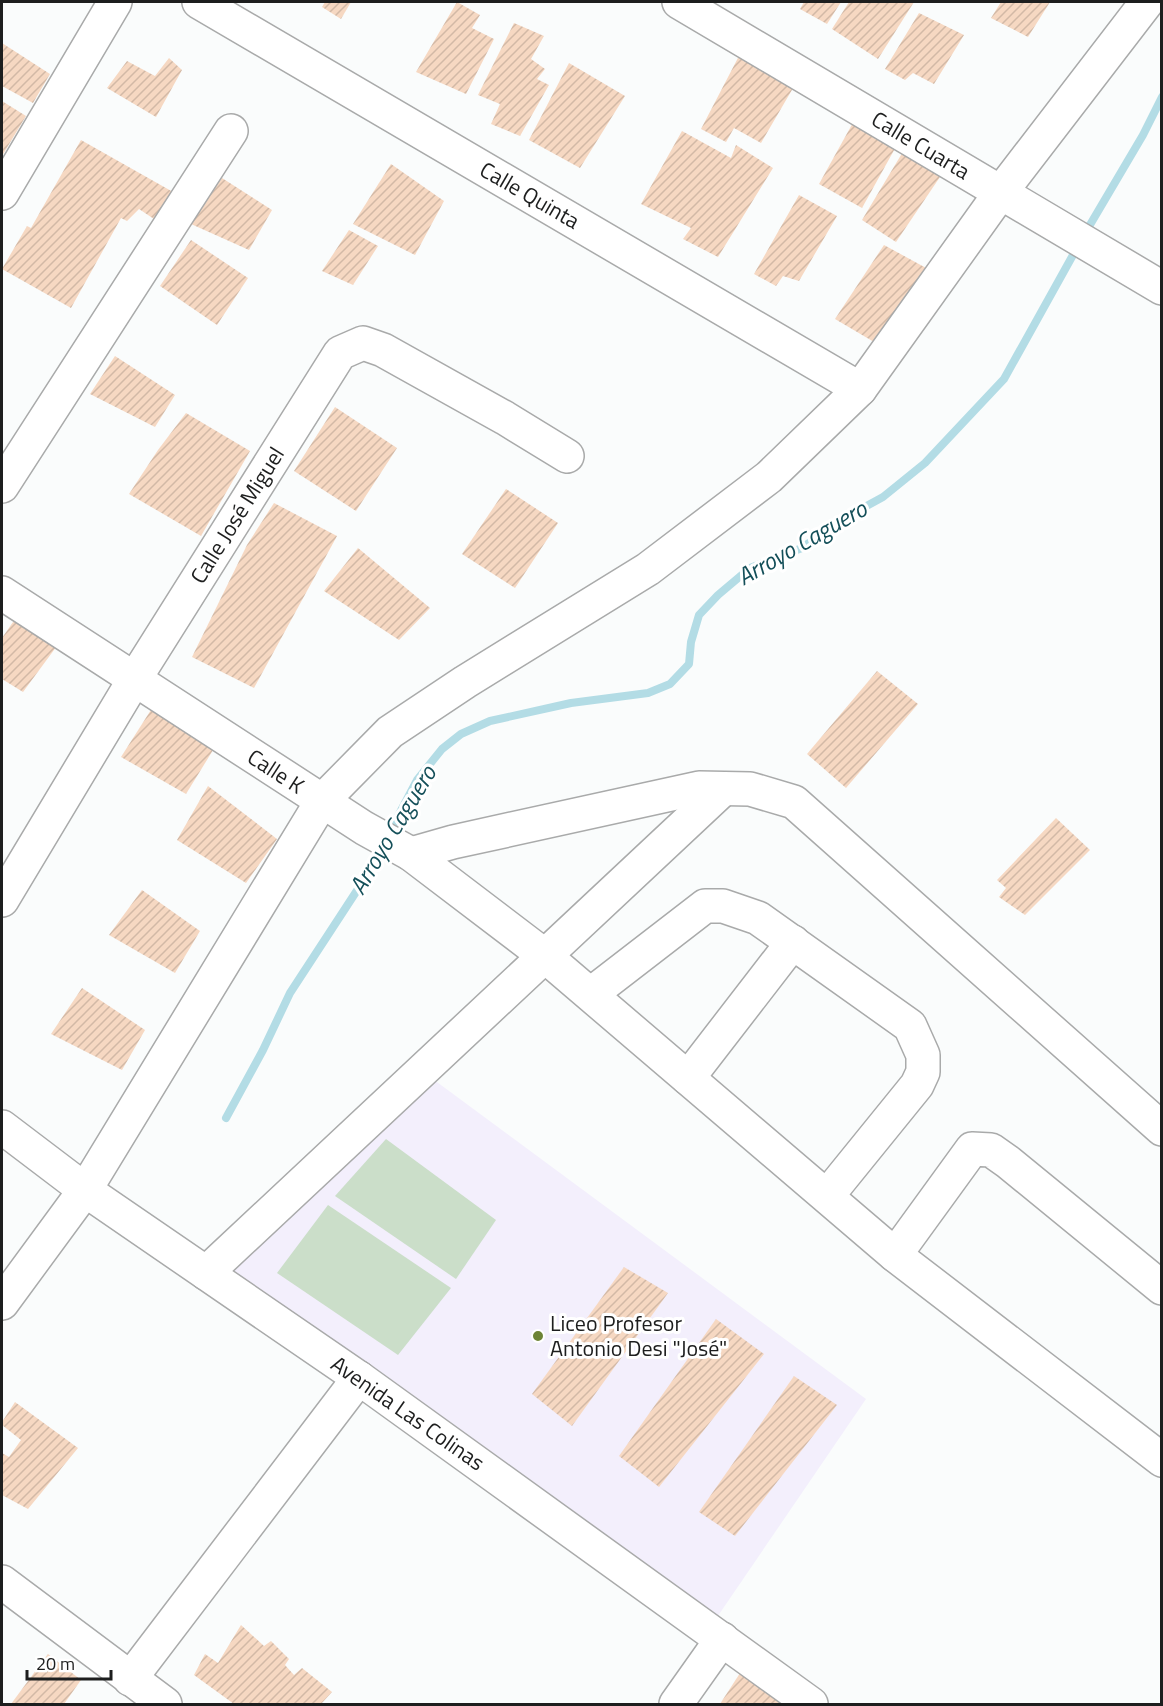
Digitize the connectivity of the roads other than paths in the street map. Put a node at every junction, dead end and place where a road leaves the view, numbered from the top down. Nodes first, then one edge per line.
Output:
1 (115, 2) edge
2 (199, 2) edge
3 (679, 2) edge
4 (1134, 5) edge
5 (231, 131) dead end
6 (1001, 192) junction
7 (2, 193) edge
8 (1161, 288) edge
9 (860, 389) junction
10 (567, 456) dead end
11 (2, 486) edge
12 (2, 593) edge
13 (134, 680) junction
14 (723, 789) junction
15 (322, 801) junction
16 (404, 850) junction
17 (2, 900) edge
18 (793, 942) junction
19 (545, 956) junction
20 (591, 994) junction
21 (688, 1078) junction
22 (2, 1127) edge
23 (1161, 1129) edge
24 (86, 1190) junction
25 (827, 1196) junction
26 (895, 1255) junction
27 (206, 1273) junction
28 (1161, 1288) edge
29 (2, 1303) edge
30 (359, 1378) junction
31 (1161, 1460) edge
32 (2, 1582) edge
33 (722, 1639) junction
34 (130, 1679) junction
35 (165, 1704) edge
36 (676, 1704) edge
37 (811, 1704) edge

1 - 7 street
2 - 9 street, Calle Quinta
3 - 6 street, Calle Cuarta
4 - 6 street
5 - 11 street
6 - 8 street, Calle Cuarta
6 - 9 street
9 - 15 street
10 - 13 street, Calle José Miguel
12 - 13 street, Calle K
13 - 15 street, Calle K
13 - 17 street, Calle José Miguel
14 - 16 street
14 - 19 street
14 - 23 street
15 - 16 street, Calle K
15 - 24 street
16 - 19 street, Calle K
18 - 20 street
18 - 21 street
18 - 25 street
19 - 20 street, Calle K
19 - 27 street
20 - 21 street, Calle K
21 - 25 street, Calle K
22 - 24 street, Avenida Las Colinas
24 - 27 street, Avenida Las Colinas
24 - 29 street
25 - 26 street, Calle K
26 - 28 street
26 - 31 street, Calle K
27 - 30 street, Avenida Las Colinas
30 - 33 street, Avenida Las Colinas
30 - 34 street
32 - 34 street
33 - 36 street
33 - 37 street, Avenida Las Colinas
34 - 35 street

